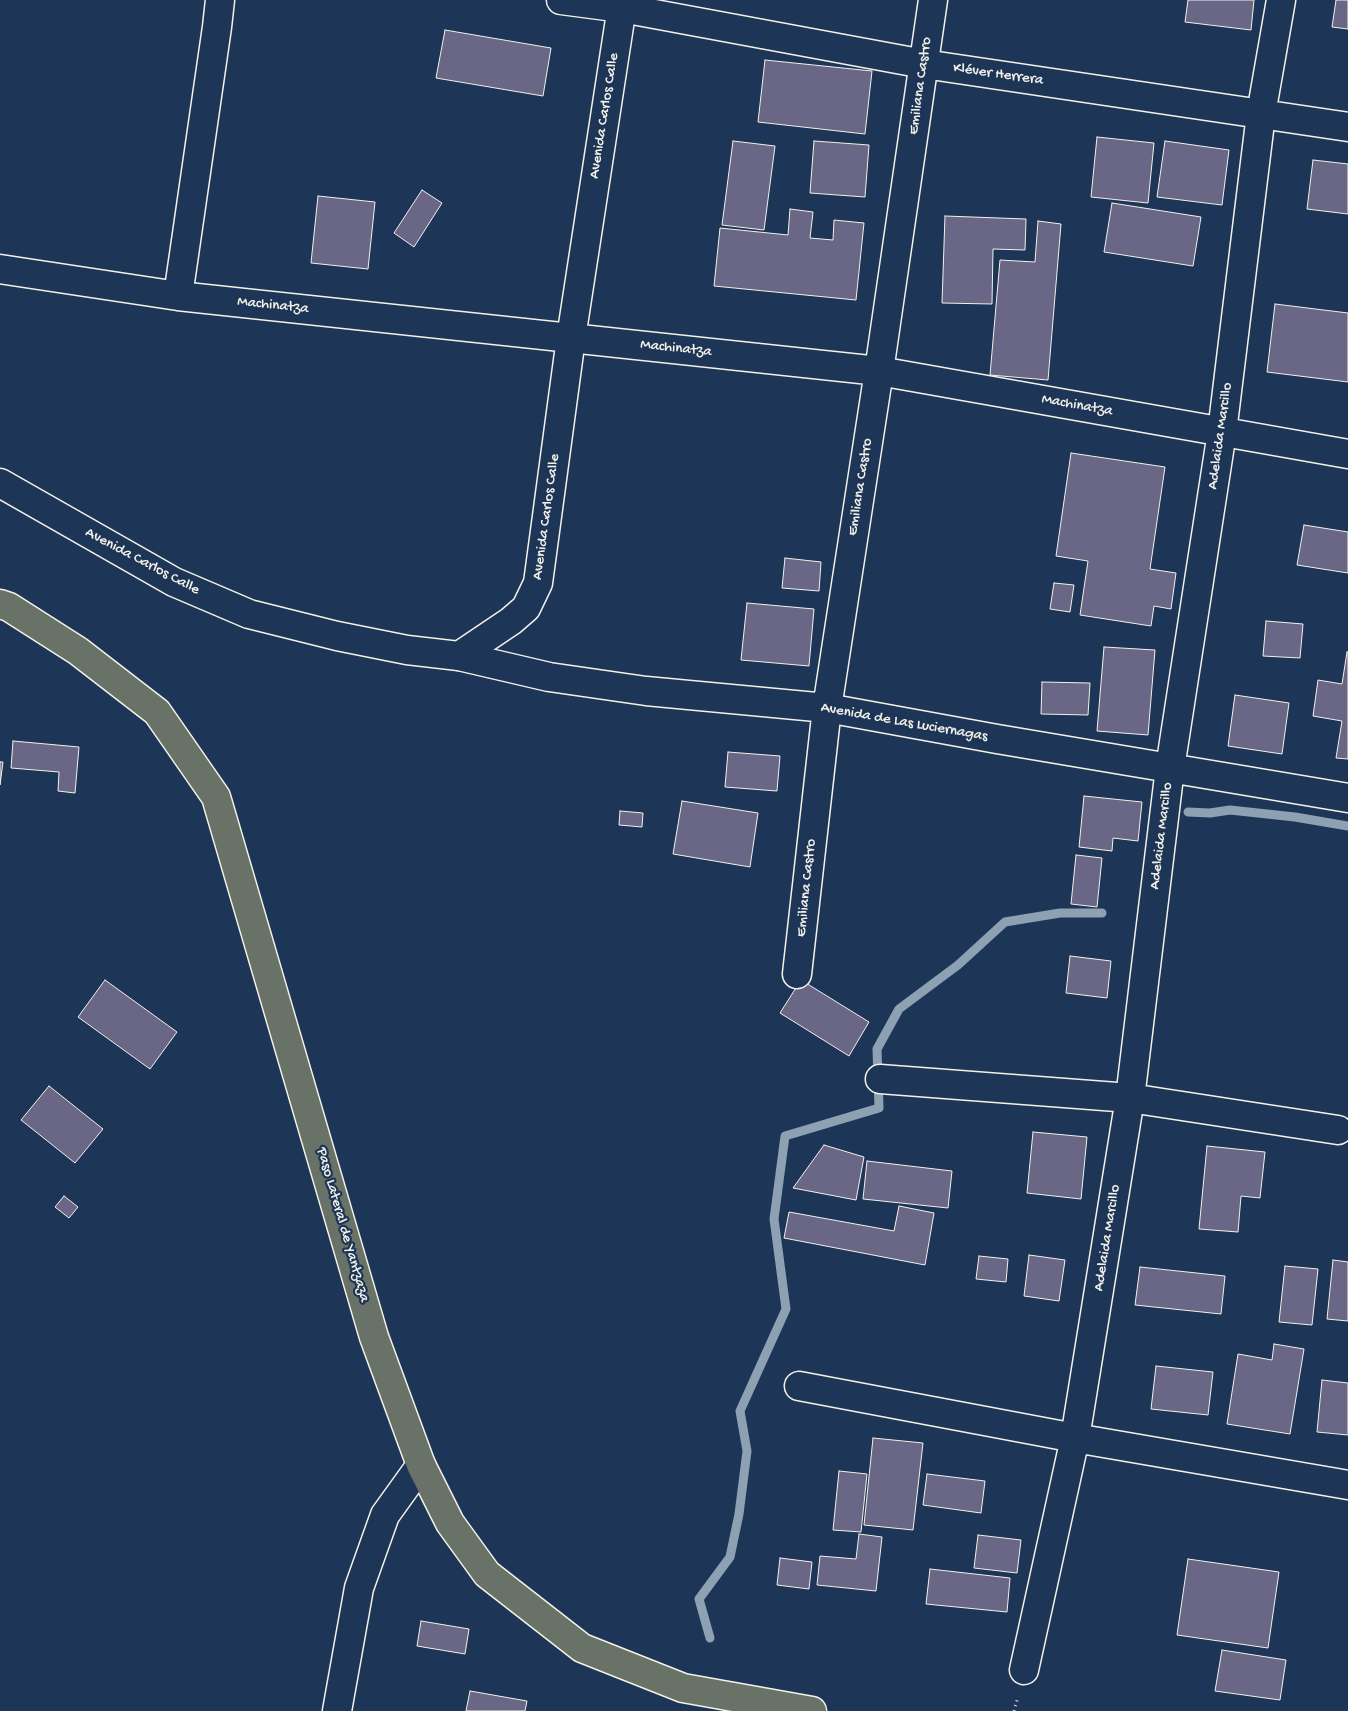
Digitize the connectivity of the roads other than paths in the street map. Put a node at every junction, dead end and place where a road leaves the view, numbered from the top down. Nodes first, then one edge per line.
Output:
1 (220, 0) edge
2 (561, 0) edge
3 (933, 0) edge
4 (1281, 0) edge
5 (622, 4) edge
6 (924, 64) junction
7 (1262, 114) junction
8 (1348, 127) edge
9 (0, 269) edge
10 (178, 296) junction
11 (572, 338) junction
12 (879, 371) junction
13 (1222, 432) junction
14 (1348, 454) edge
15 (0, 483) edge
16 (0, 604) edge
17 (459, 656) junction
18 (827, 708) junction
19 (1170, 768) junction
20 (1348, 798) edge
21 (797, 974) dead end
22 (880, 1079) dead end
23 (1130, 1098) junction
24 (1338, 1130) dead end
25 (800, 1386) dead end
26 (1075, 1438) junction
27 (421, 1465) junction
28 (1348, 1485) edge
29 (1024, 1670) dead end
30 (338, 1711) edge
31 (812, 1711) edge

1 - 10 street
2 - 5 street, Kléver Herrera
3 - 6 street, Emiliana Castro
4 - 7 street, Adelaida Marcillo
5 - 6 street, Kléver Herrera
5 - 11 street, Avenida Carlos Calle
6 - 7 street, Kléver Herrera
6 - 12 street, Emiliana Castro
7 - 8 street, Kléver Herrera
7 - 13 street, Adelaida Marcillo
9 - 10 street, Machinatza
10 - 11 street, Machinatza
11 - 12 street, Machinatza
11 - 17 street, Avenida Carlos Calle
12 - 13 street, Machinatza
12 - 18 street, Emiliana Castro
13 - 14 street, Machinatza
13 - 19 street, Adelaida Marcillo
15 - 17 street, Avenida Carlos Calle
16 - 27 highway, Paso Lateral de Yantzaza
17 - 18 street, Avenida de Las Luciernagas
18 - 19 street, Avenida de Las Luciernagas
18 - 21 street, Emiliana Castro
19 - 20 street, Avenida de Las Luciernagas
19 - 23 street, Adelaida Marcillo
22 - 23 street
23 - 24 street
23 - 26 street, Adelaida Marcillo
25 - 26 street
26 - 28 street
26 - 29 street, Adelaida Marcillo
27 - 30 street
27 - 31 highway, Paso Lateral de Yantzaza

